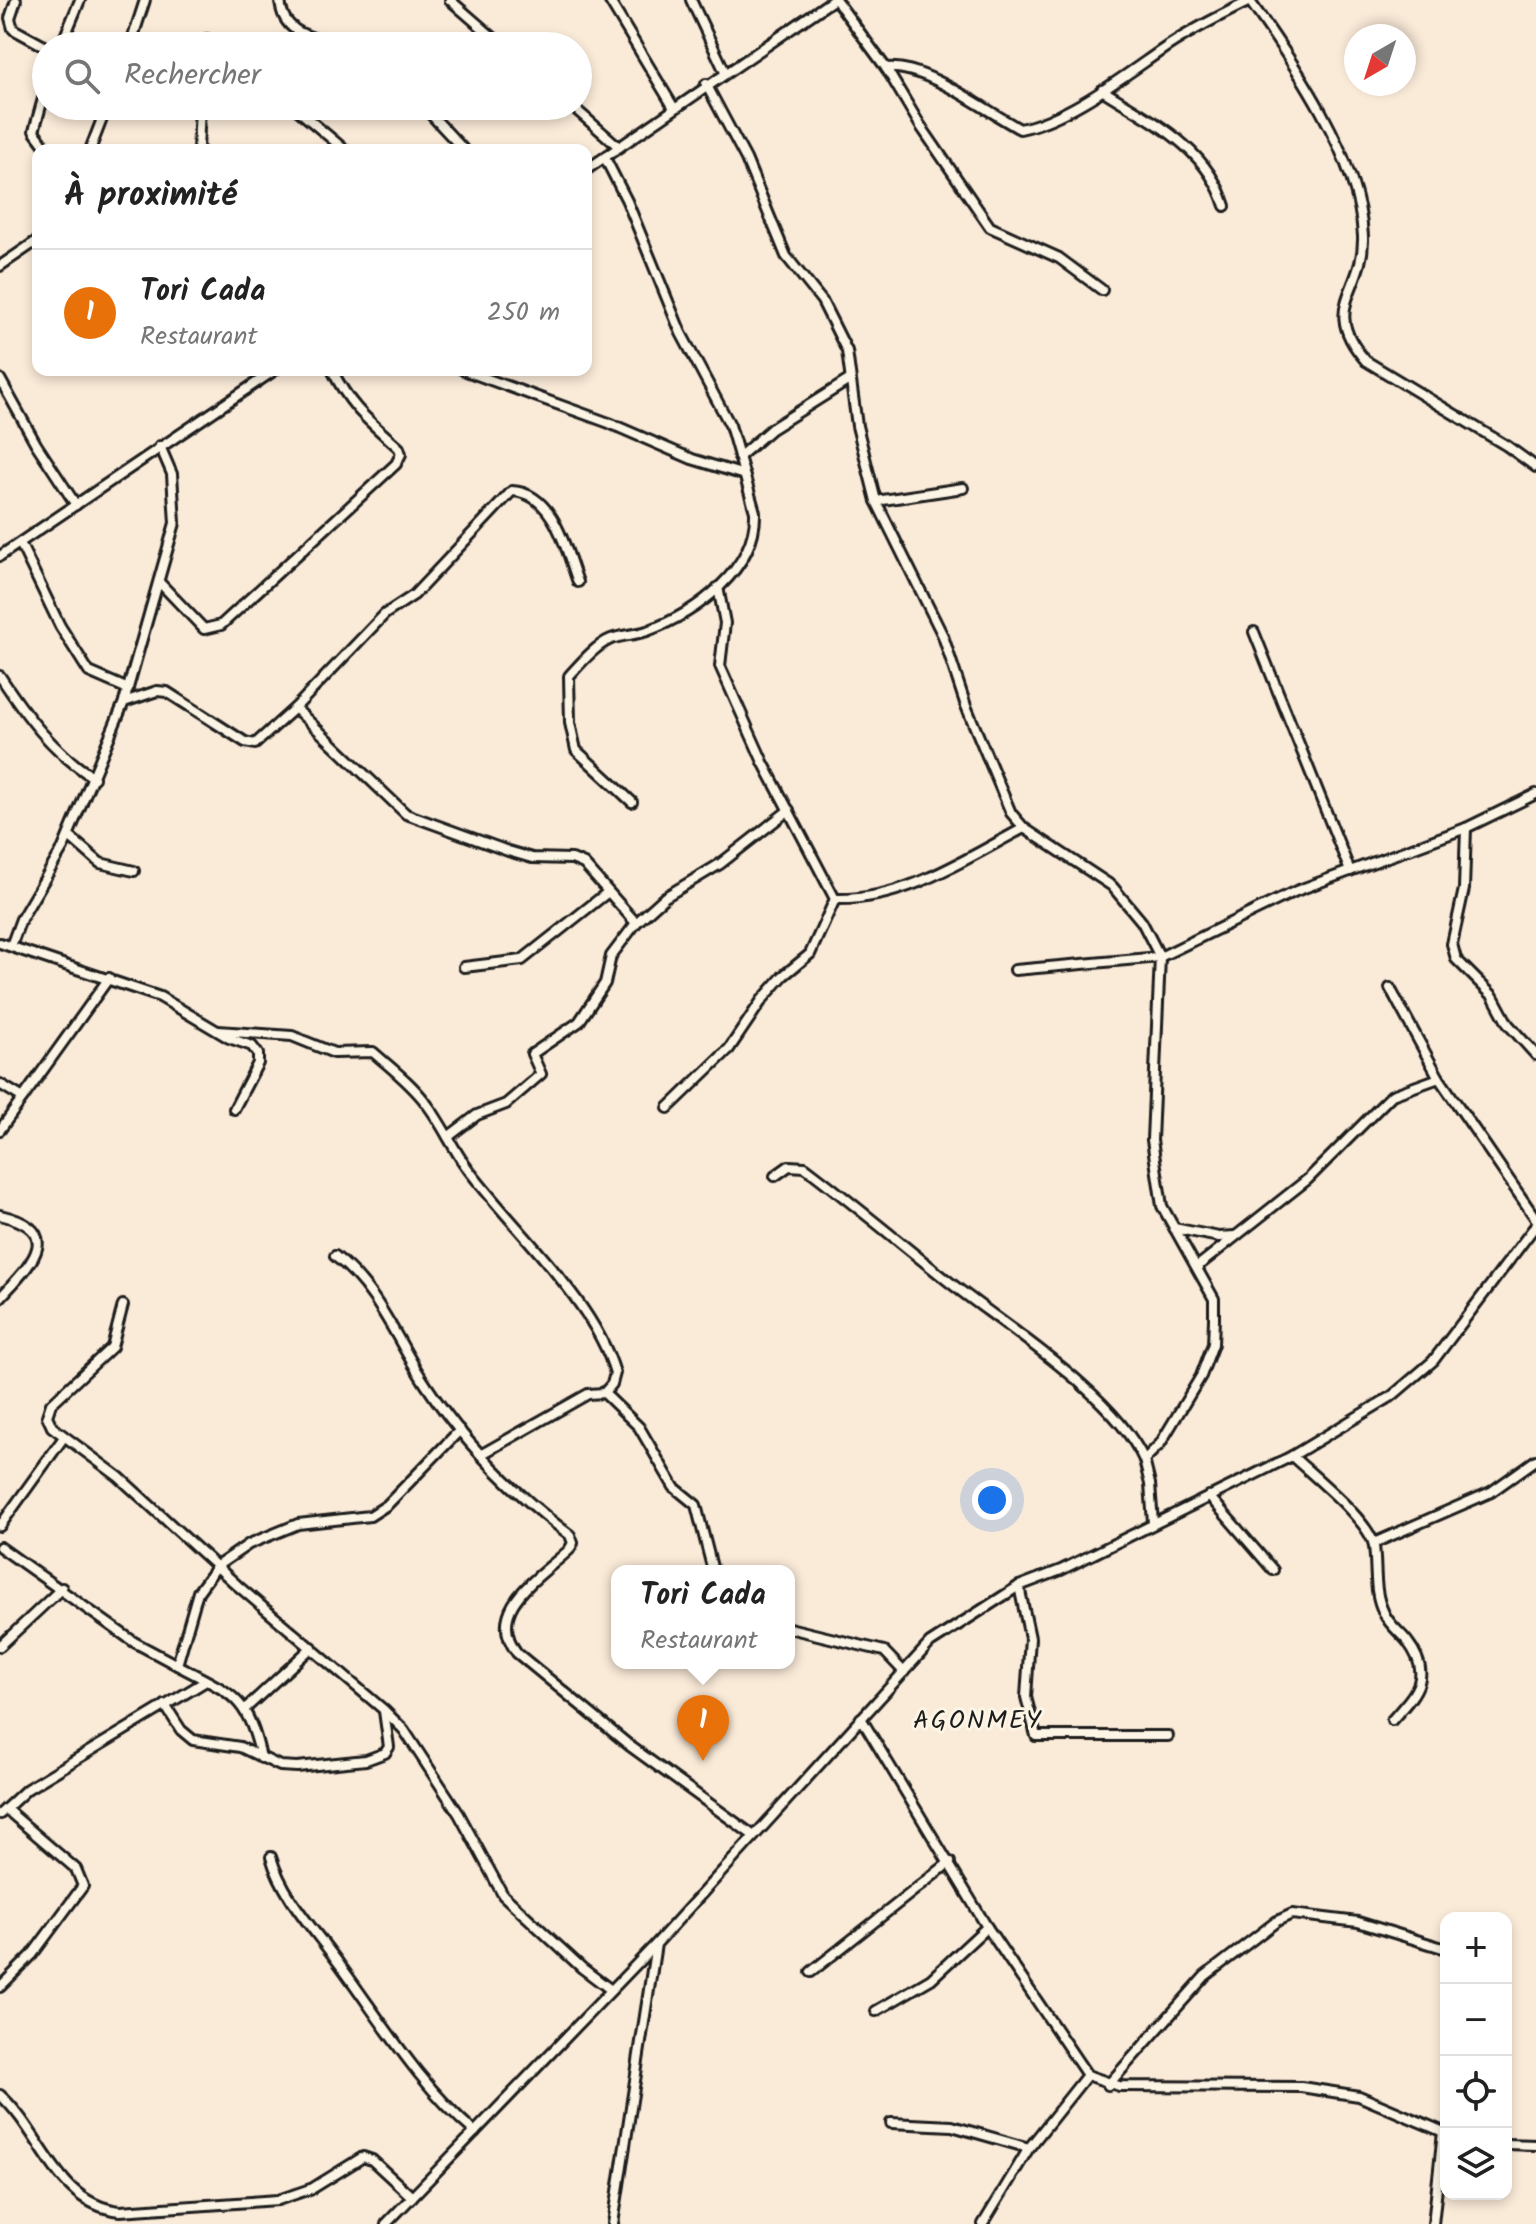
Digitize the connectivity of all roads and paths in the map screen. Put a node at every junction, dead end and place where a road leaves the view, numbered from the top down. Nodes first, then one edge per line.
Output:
1 (16, 0) edge
2 (80, 0) edge
3 (145, 0) edge
4 (280, 0) edge
5 (450, 0) edge
6 (609, 0) edge
7 (691, 0) edge
8 (834, 0) edge
9 (1250, 0) edge
10 (67, 32) edge
11 (135, 32) edge
12 (298, 32) edge
13 (487, 32) edge
14 (32, 39) edge
15 (886, 68) junction
16 (725, 72) junction
17 (706, 84) junction
18 (1102, 90) junction
19 (674, 108) junction
20 (37, 120) edge
21 (102, 120) edge
22 (199, 120) edge
23 (310, 120) edge
24 (436, 120) edge
25 (588, 120) edge
26 (44, 144) edge
27 (92, 144) edge
28 (198, 144) edge
29 (338, 144) edge
30 (458, 144) edge
31 (619, 147) junction
32 (605, 158) junction
33 (592, 166) edge
34 (1225, 206) dead end
35 (32, 244) edge
36 (0, 266) edge
37 (1102, 290) dead end
38 (266, 376) edge
39 (335, 376) edge
40 (480, 376) edge
41 (0, 379) edge
42 (849, 380) junction
43 (160, 446) junction
44 (739, 457) junction
45 (1536, 467) edge
46 (741, 474) junction
47 (963, 488) dead end
48 (876, 501) junction
49 (76, 505) junction
50 (20, 543) junction
51 (0, 556) edge
52 (159, 582) junction
53 (578, 582) dead end
54 (718, 587) junction
55 (1254, 632) dead end
56 (0, 676) edge
57 (128, 689) junction
58 (124, 702) junction
59 (295, 708) junction
60 (94, 778) junction
61 (1536, 794) edge
62 (632, 802) dead end
63 (789, 810) junction
64 (1024, 828) junction
65 (1466, 828) junction
66 (69, 836) junction
67 (134, 871) dead end
68 (1350, 871) junction
69 (608, 892) junction
70 (835, 899) junction
71 (636, 923) junction
72 (0, 943) edge
73 (11, 946) junction
74 (1160, 957) junction
75 (464, 967) dead end
76 (1015, 970) dead end
77 (109, 978) junction
78 (1390, 988) dead end
79 (218, 1031) junction
80 (1536, 1055) edge
81 (1439, 1078) junction
82 (0, 1084) edge
83 (23, 1098) junction
84 (668, 1108) dead end
85 (234, 1109) dead end
86 (0, 1130) edge
87 (448, 1137) junction
88 (775, 1176) dead end
89 (0, 1215) edge
90 (1536, 1222) edge
91 (1174, 1228) junction
92 (1236, 1236) junction
93 (335, 1256) dead end
94 (1198, 1266) junction
95 (0, 1298) edge
96 (123, 1305) dead end
97 (604, 1393) junction
98 (460, 1430) junction
99 (64, 1437) junction
100 (482, 1454) junction
101 (1292, 1456) junction
102 (1144, 1460) junction
103 (1536, 1460) edge
104 (1209, 1496) junction
105 (1153, 1523) junction
106 (0, 1526) edge
107 (1374, 1543) junction
108 (0, 1547) edge
109 (711, 1565) edge
110 (217, 1566) junction
111 (1273, 1570) dead end
112 (1019, 1586) junction
113 (62, 1588) junction
114 (795, 1629) edge
115 (0, 1646) edge
116 (312, 1647) junction
117 (177, 1665) junction
118 (904, 1672) junction
119 (206, 1681) junction
120 (165, 1705) junction
121 (246, 1708) junction
122 (384, 1710) junction
123 (861, 1718) junction
124 (1392, 1720) dead end
125 (1168, 1736) dead end
126 (261, 1758) junction
127 (3, 1811) edge
128 (754, 1836) junction
129 (271, 1857) dead end
130 (950, 1862) junction
131 (987, 1927) junction
132 (656, 1944) junction
133 (1440, 1947) edge
134 (811, 1972) dead end
135 (0, 1987) edge
136 (611, 1990) junction
137 (876, 2011) dead end
138 (1087, 2075) junction
139 (1108, 2085) junction
140 (0, 2095) edge
141 (891, 2123) dead end
142 (1440, 2131) edge
143 (475, 2132) junction
144 (1512, 2144) edge
145 (1536, 2145) edge
146 (1029, 2148) junction
147 (1440, 2166) edge
148 (412, 2197) junction
149 (386, 2224) edge
150 (613, 2224) edge
151 (983, 2224) edge
152 (1433, 2224) edge

1 - 14 street
2 - 10 street
3 - 11 street
4 - 12 street
5 - 13 street
6 - 19 street
7 - 16 street
8 - 15 street
8 - 16 street
9 - 18 street
9 - 45 street
15 - 18 street
15 - 37 street
16 - 17 street
17 - 19 street
17 - 42 street
18 - 34 street
19 - 31 street
20 - 26 street
21 - 27 street
22 - 28 street
23 - 29 street
24 - 30 street
25 - 31 street
31 - 32 street
32 - 33 street
32 - 44 street
35 - 36 street
38 - 43 street
39 - 52 street
40 - 46 street
41 - 49 street
42 - 44 street
42 - 48 street
43 - 49 street
43 - 52 street
44 - 46 street
46 - 54 street
47 - 48 street
48 - 64 street
49 - 50 street
50 - 51 street
50 - 57 street
52 - 57 street
53 - 59 street
54 - 62 street
54 - 63 street
55 - 68 street
56 - 60 street
57 - 58 street
58 - 59 street
58 - 60 street
59 - 69 street
60 - 66 street
61 - 65 street
63 - 70 street
63 - 71 street
64 - 70 street
64 - 74 street
65 - 68 street
65 - 80 street
66 - 67 street
66 - 73 street
68 - 74 street
69 - 71 street
69 - 75 street
70 - 84 street
71 - 87 street
72 - 73 street
73 - 77 street
74 - 76 street
74 - 91 street
77 - 79 street
77 - 83 street
78 - 81 street
79 - 85 street
79 - 87 street
81 - 90 street
81 - 92 street
82 - 83 street
83 - 86 street
87 - 97 street
88 - 102 street
89 - 95 street
90 - 101 street
91 - 92 street
91 - 94 street
92 - 94 street
93 - 98 street
94 - 102 street
96 - 99 street
97 - 100 street
97 - 109 street
98 - 100 street
98 - 110 street
99 - 106 street
99 - 110 street
100 - 128 street
101 - 104 street
101 - 107 street
102 - 105 street
103 - 107 street
104 - 105 street
104 - 111 street
105 - 112 street
107 - 124 street
108 - 113 street
110 - 116 street
110 - 117 street
112 - 118 street
112 - 125 street
113 - 115 street
113 - 117 street
114 - 118 street
116 - 121 street
116 - 122 street
117 - 119 street
118 - 123 street
119 - 120 street
119 - 121 street
120 - 126 street
120 - 127 street
121 - 126 street
122 - 126 street
122 - 136 street
123 - 128 street
123 - 130 street
127 - 135 street
128 - 132 street
129 - 143 street
130 - 131 street
130 - 134 street
131 - 137 street
131 - 138 street
132 - 136 street
132 - 150 street
133 - 139 street
136 - 143 street
138 - 139 street
138 - 146 street
139 - 142 street
140 - 148 street
141 - 146 street
143 - 148 street
144 - 145 street
146 - 151 street
147 - 152 street
148 - 149 street

